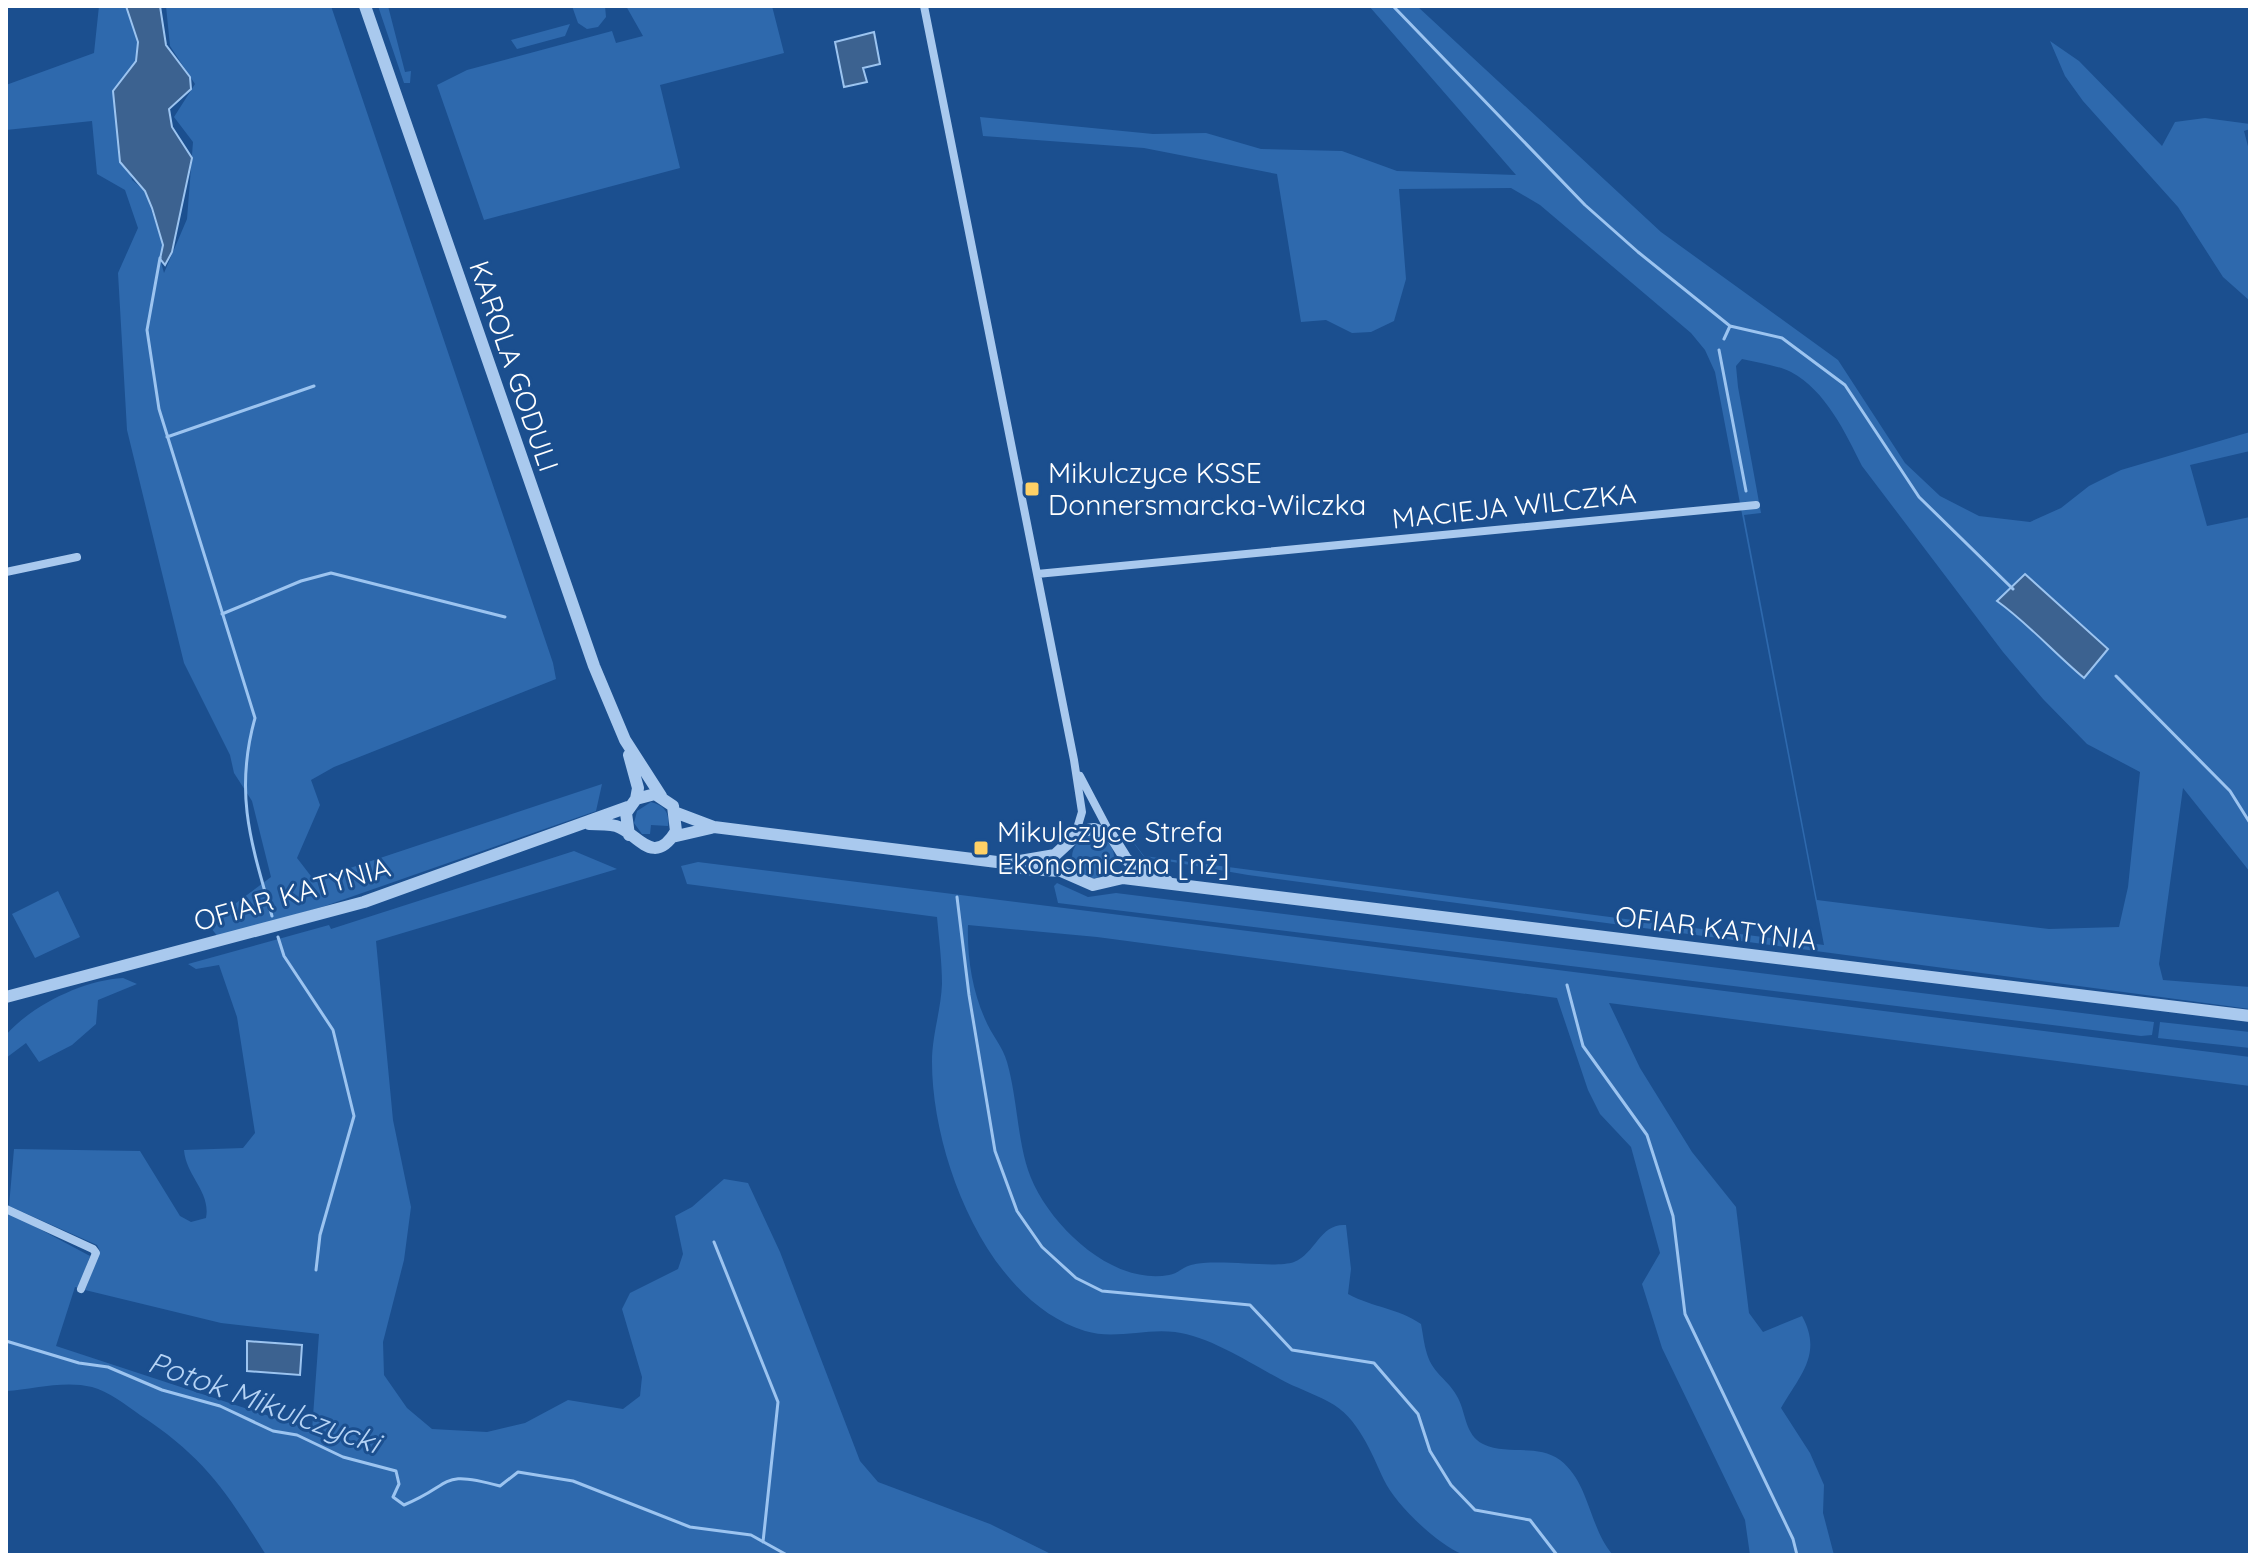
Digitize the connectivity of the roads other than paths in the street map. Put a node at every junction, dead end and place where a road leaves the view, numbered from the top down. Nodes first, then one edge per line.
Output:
1 (365, 6) edge
2 (924, 6) edge
3 (1756, 505) dead end
4 (77, 557) dead end
5 (6, 572) edge
6 (1037, 574) junction
7 (625, 740) junction
8 (1074, 760) junction
9 (661, 796) junction
10 (632, 803) junction
11 (677, 813) junction
12 (587, 823) junction
13 (714, 827) junction
14 (629, 835) junction
15 (1111, 835) junction
16 (672, 837) junction
17 (1070, 840) junction
18 (1121, 852) junction
19 (997, 862) junction
20 (1074, 878) junction
21 (1108, 881) junction
22 (1176, 884) junction
23 (6, 997) edge
24 (2250, 1016) edge
25 (6, 1209) edge
26 (81, 1289) dead end

1 - 7 street, KAROLA GODULI
2 - 6 street
3 - 6 street, MACIEJA WILCZKA
4 - 5 street
6 - 8 street
7 - 9 street, KAROLA GODULI
7 - 10 street, KAROLA GODULI
8 - 15 street
8 - 17 street
9 - 10 street
9 - 11 street
10 - 12 street, OFIAR KATYNIA
10 - 14 street
11 - 13 street, OFIAR KATYNIA
11 - 16 street
12 - 14 street
12 - 23 street, OFIAR KATYNIA
13 - 16 street, OFIAR KATYNIA
13 - 19 street, OFIAR KATYNIA
14 - 16 street
15 - 17 street, OFIAR KATYNIA
15 - 18 street, OFIAR KATYNIA
17 - 19 street, OFIAR KATYNIA
17 - 20 street
18 - 21 street
18 - 22 street, OFIAR KATYNIA
19 - 20 street, OFIAR KATYNIA
20 - 21 street, OFIAR KATYNIA
21 - 22 street, OFIAR KATYNIA
22 - 24 street, OFIAR KATYNIA
25 - 26 street

